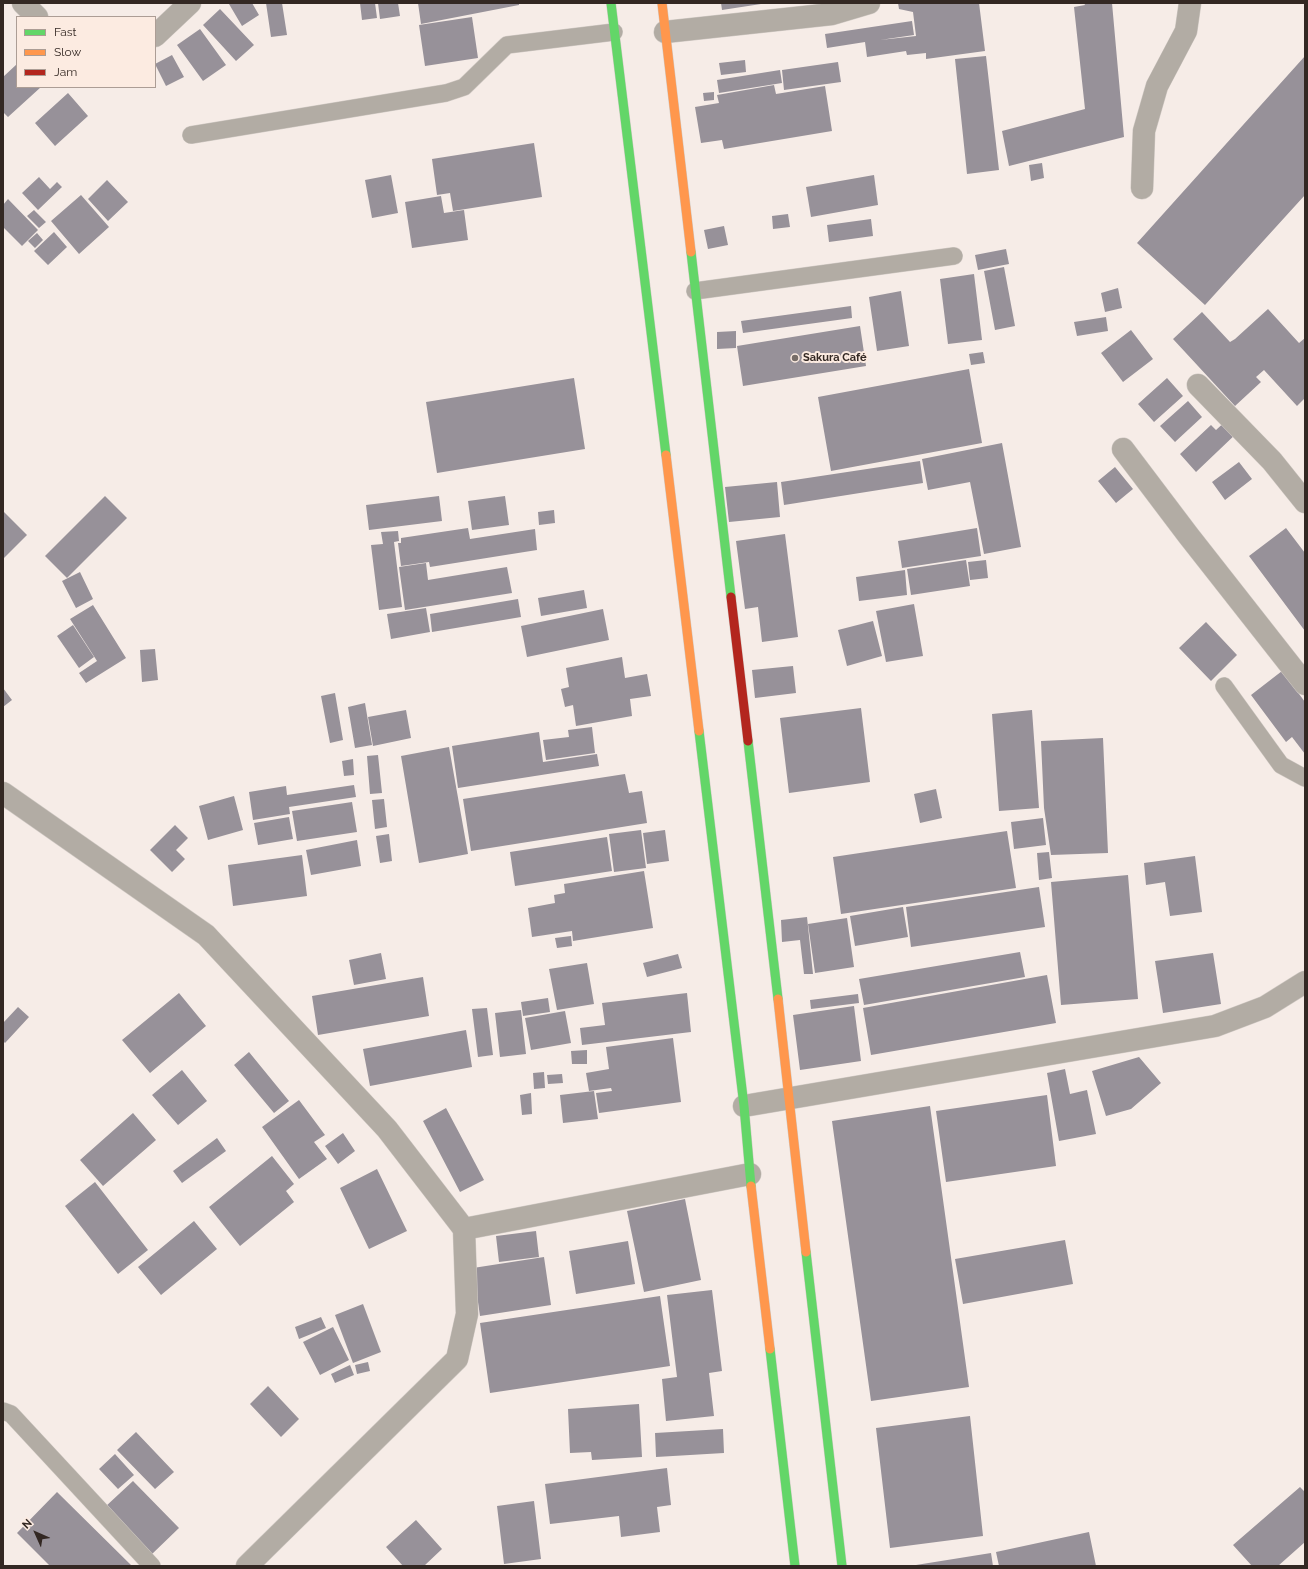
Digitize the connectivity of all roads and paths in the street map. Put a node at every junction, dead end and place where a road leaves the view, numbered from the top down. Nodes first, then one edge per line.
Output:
1 (23, 3) edge
2 (190, 3) edge
3 (611, 3) edge
4 (662, 3) edge
5 (869, 3) edge
6 (1190, 3) edge
7 (36, 16) edge
8 (614, 32) junction
9 (665, 32) junction
10 (156, 35) edge
11 (191, 135) dead end
12 (1142, 188) dead end
13 (954, 256) dead end
14 (695, 291) junction
15 (1198, 385) dead end
16 (1123, 449) dead end
17 (1305, 502) edge
18 (1305, 684) edge
19 (1224, 686) dead end
20 (1305, 778) edge
21 (3, 794) edge
22 (1305, 982) edge
23 (790, 1099) junction
24 (744, 1106) junction
25 (750, 1174) junction
26 (464, 1229) junction
27 (3, 1411) edge
28 (152, 1566) edge
29 (246, 1566) edge
30 (795, 1566) edge
31 (842, 1566) edge

1 - 7 street
2 - 10 street
3 - 8 main road
4 - 9 main road
5 - 9 street
6 - 12 street
8 - 11 lane
8 - 24 main road
9 - 14 main road
13 - 14 lane
14 - 23 main road
15 - 17 street
16 - 18 street
19 - 20 lane
21 - 26 street
22 - 23 street
23 - 24 street
23 - 31 main road
24 - 25 main road
25 - 26 street
25 - 30 main road
26 - 29 street
27 - 28 lane

